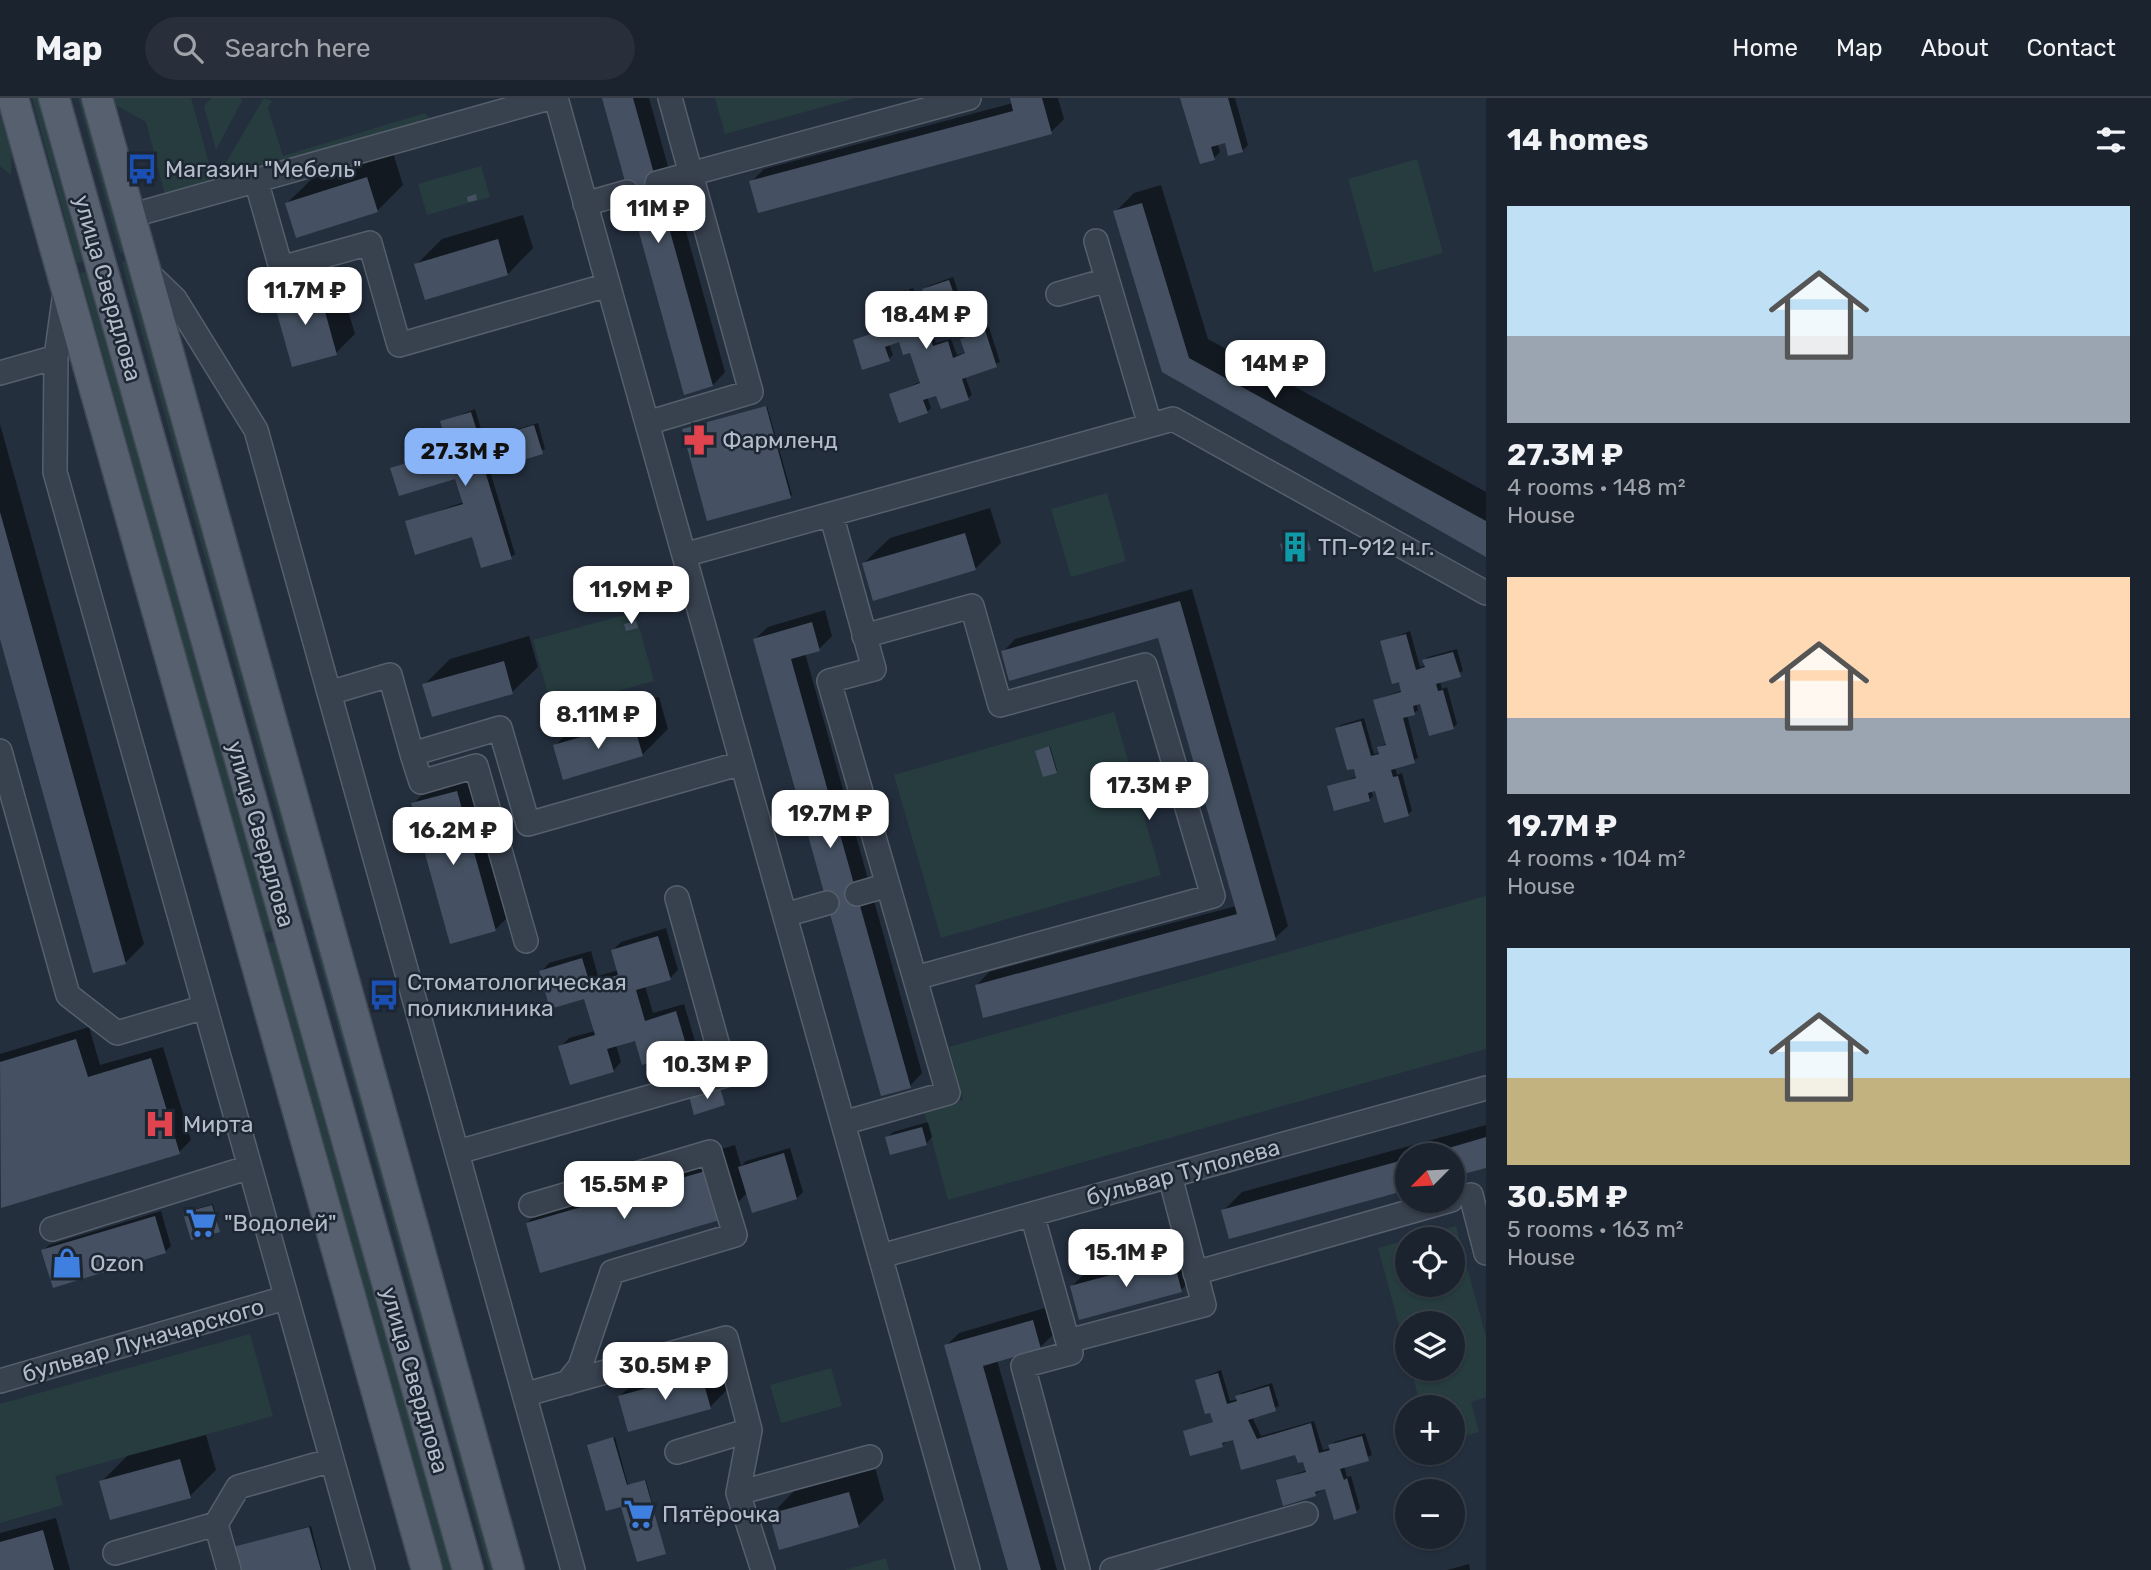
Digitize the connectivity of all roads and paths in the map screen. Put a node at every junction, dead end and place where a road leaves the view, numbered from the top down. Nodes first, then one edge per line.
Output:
1 (13, 98) edge
2 (54, 98) edge
3 (97, 98) edge
4 (549, 98) edge
5 (556, 98) edge
6 (670, 98) edge
7 (969, 98) edge
8 (691, 172) junction
9 (256, 180) junction
10 (657, 183) dead end
11 (627, 192) dead end
12 (585, 204) junction
13 (130, 216) junction
14 (1096, 241) dead end
15 (146, 271) junction
16 (1107, 280) junction
17 (608, 285) junction
18 (65, 289) junction
19 (1058, 294) dead end
20 (56, 357) junction
21 (0, 373) edge
22 (647, 423) junction
23 (1150, 425) junction
24 (831, 514) junction
25 (684, 555) junction
26 (1486, 593) edge
27 (864, 636) junction
28 (329, 693) junction
29 (0, 751) edge
30 (412, 754) junction
31 (742, 763) junction
32 (888, 885) junction
33 (857, 894) dead end
34 (677, 898) dead end
35 (827, 903) dead end
36 (785, 915) junction
37 (526, 941) dead end
38 (915, 978) junction
39 (205, 1007) junction
40 (1486, 1088) edge
41 (843, 1123) junction
42 (458, 1152) junction
43 (250, 1167) junction
44 (1170, 1176) junction
45 (1465, 1197) edge
46 (531, 1205) dead end
47 (1408, 1213) edge
48 (1032, 1214) junction
49 (52, 1229) dead end
50 (1486, 1253) edge
51 (881, 1256) junction
52 (1195, 1273) junction
53 (285, 1298) junction
54 (1068, 1341) junction
55 (0, 1381) edge
56 (566, 1383) junction
57 (527, 1394) junction
58 (750, 1430) junction
59 (677, 1452) dead end
60 (870, 1457) dead end
61 (332, 1460) junction
62 (738, 1493) junction
63 (1306, 1514) dead end
64 (216, 1524) junction
65 (115, 1553) dead end
66 (229, 1570) edge
67 (363, 1570) edge
68 (427, 1570) edge
69 (468, 1570) edge
70 (509, 1570) edge
71 (573, 1570) edge
72 (763, 1570) edge
73 (968, 1570) edge
74 (1079, 1570) edge
75 (1112, 1570) edge

1 - 18 main road, улица Свердлова
2 - 69 main road, улица Свердлова
3 - 13 main road, улица Свердлова
4 - 9 street
5 - 12 street
6 - 8 street
7 - 8 street
8 - 10 street
8 - 22 street
9 - 13 street
9 - 17 street
11 - 12 street
12 - 17 street
13 - 15 main road, улица Свердлова
14 - 16 street
15 - 28 street
15 - 70 main road, улица Свердлова
16 - 19 street
16 - 23 street
17 - 22 street
18 - 20 street
18 - 68 main road, улица Свердлова
20 - 21 street
20 - 39 street
22 - 25 street
23 - 24 street
23 - 26 street
24 - 25 street
24 - 27 street
25 - 31 street
27 - 32 street
27 - 38 street
28 - 30 street
28 - 42 street
29 - 39 street
30 - 31 street
30 - 37 street
31 - 36 street
32 - 33 street
32 - 38 street
34 - 42 street
35 - 36 street
36 - 41 street
38 - 41 street
39 - 43 street
40 - 44 street, бульвар Туполева
41 - 51 street
42 - 57 street
43 - 49 street
43 - 53 street
44 - 48 street, бульвар Туполева
44 - 52 street
45 - 50 street
46 - 56 street
47 - 52 street
48 - 51 street, бульвар Туполева
48 - 54 street
51 - 73 street
52 - 54 street
53 - 55 street, бульвар Луначарского
53 - 61 street
54 - 74 street
56 - 57 street
56 - 58 street
57 - 71 street
58 - 59 street
58 - 62 street
60 - 62 street
61 - 64 street
61 - 67 street
62 - 72 street
63 - 75 street
64 - 65 street
64 - 66 street

